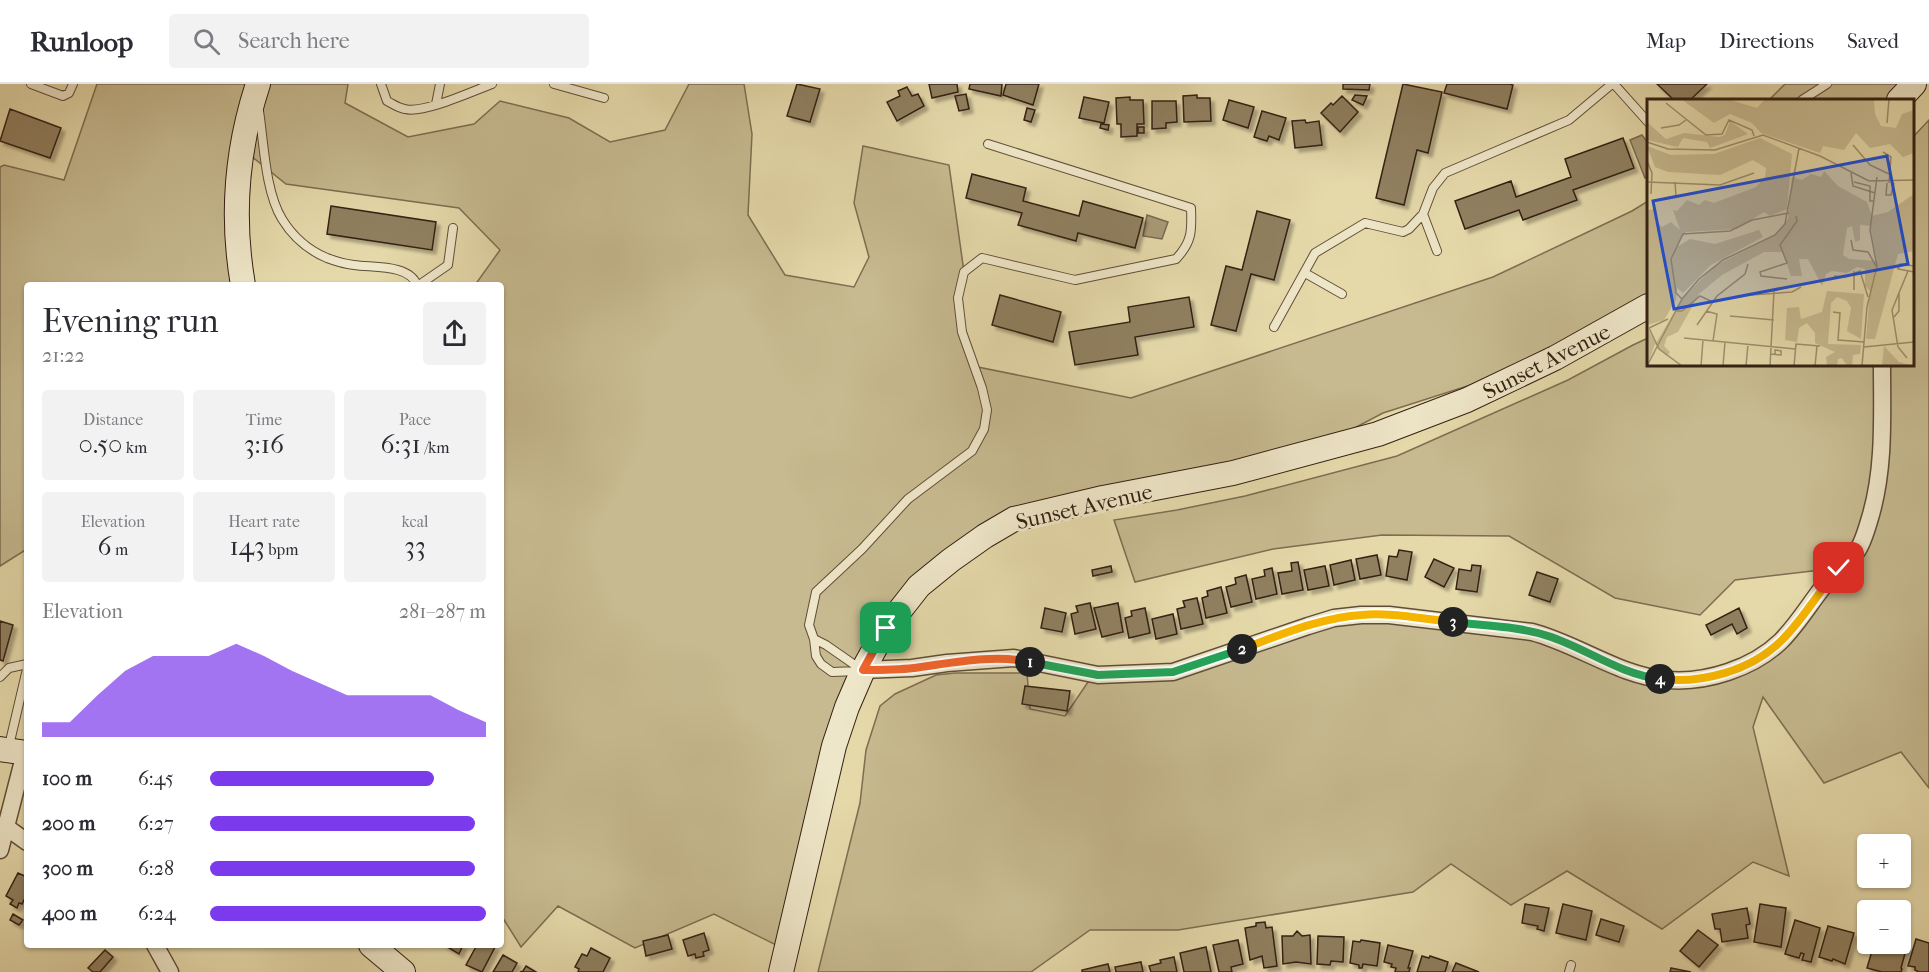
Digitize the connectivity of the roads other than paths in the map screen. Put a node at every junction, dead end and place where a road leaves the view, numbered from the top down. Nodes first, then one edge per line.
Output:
1 (31, 84) edge
2 (73, 84) edge
3 (381, 84) edge
4 (440, 84) edge
5 (492, 84) edge
6 (554, 84) edge
7 (1613, 84) edge
8 (1827, 84) edge
9 (1914, 84) edge
10 (257, 87) edge
11 (604, 98) dead end
12 (1804, 99) edge
13 (1900, 99) edge
14 (436, 104) junction
15 (1647, 121) edge
16 (988, 144) dead end
17 (1423, 214) junction
18 (453, 228) dead end
19 (1437, 250) dead end
20 (1305, 273) junction
21 (242, 282) edge
22 (416, 282) edge
23 (422, 282) edge
24 (1342, 294) dead end
25 (1647, 307) edge
26 (1274, 327) dead end
27 (1882, 366) edge
28 (814, 639) junction
29 (24, 664) edge
30 (863, 670) junction
31 (0, 677) edge
32 (24, 690) edge
33 (15, 751) edge
34 (6, 827) junction
35 (24, 840) edge
36 (0, 850) edge
37 (157, 948) edge
38 (375, 948) edge
39 (170, 972) edge
40 (403, 972) edge
41 (781, 972) edge

1 - 2 lane
3 - 14 lane
4 - 14 lane
5 - 14 lane
6 - 11 lane
7 - 15 lane
7 - 17 lane
8 - 12 lane
9 - 13 street
10 - 21 street
10 - 22 lane
16 - 28 lane
17 - 19 lane
17 - 20 lane
18 - 23 lane
20 - 24 lane
20 - 26 lane
25 - 30 street, Sunset Avenue
27 - 30 street
28 - 30 lane
28 - 30 lane
29 - 31 lane
30 - 41 street, Sunset Avenue
32 - 33 lane
33 - 34 street
34 - 35 street
34 - 36 street
37 - 39 street
38 - 40 street

